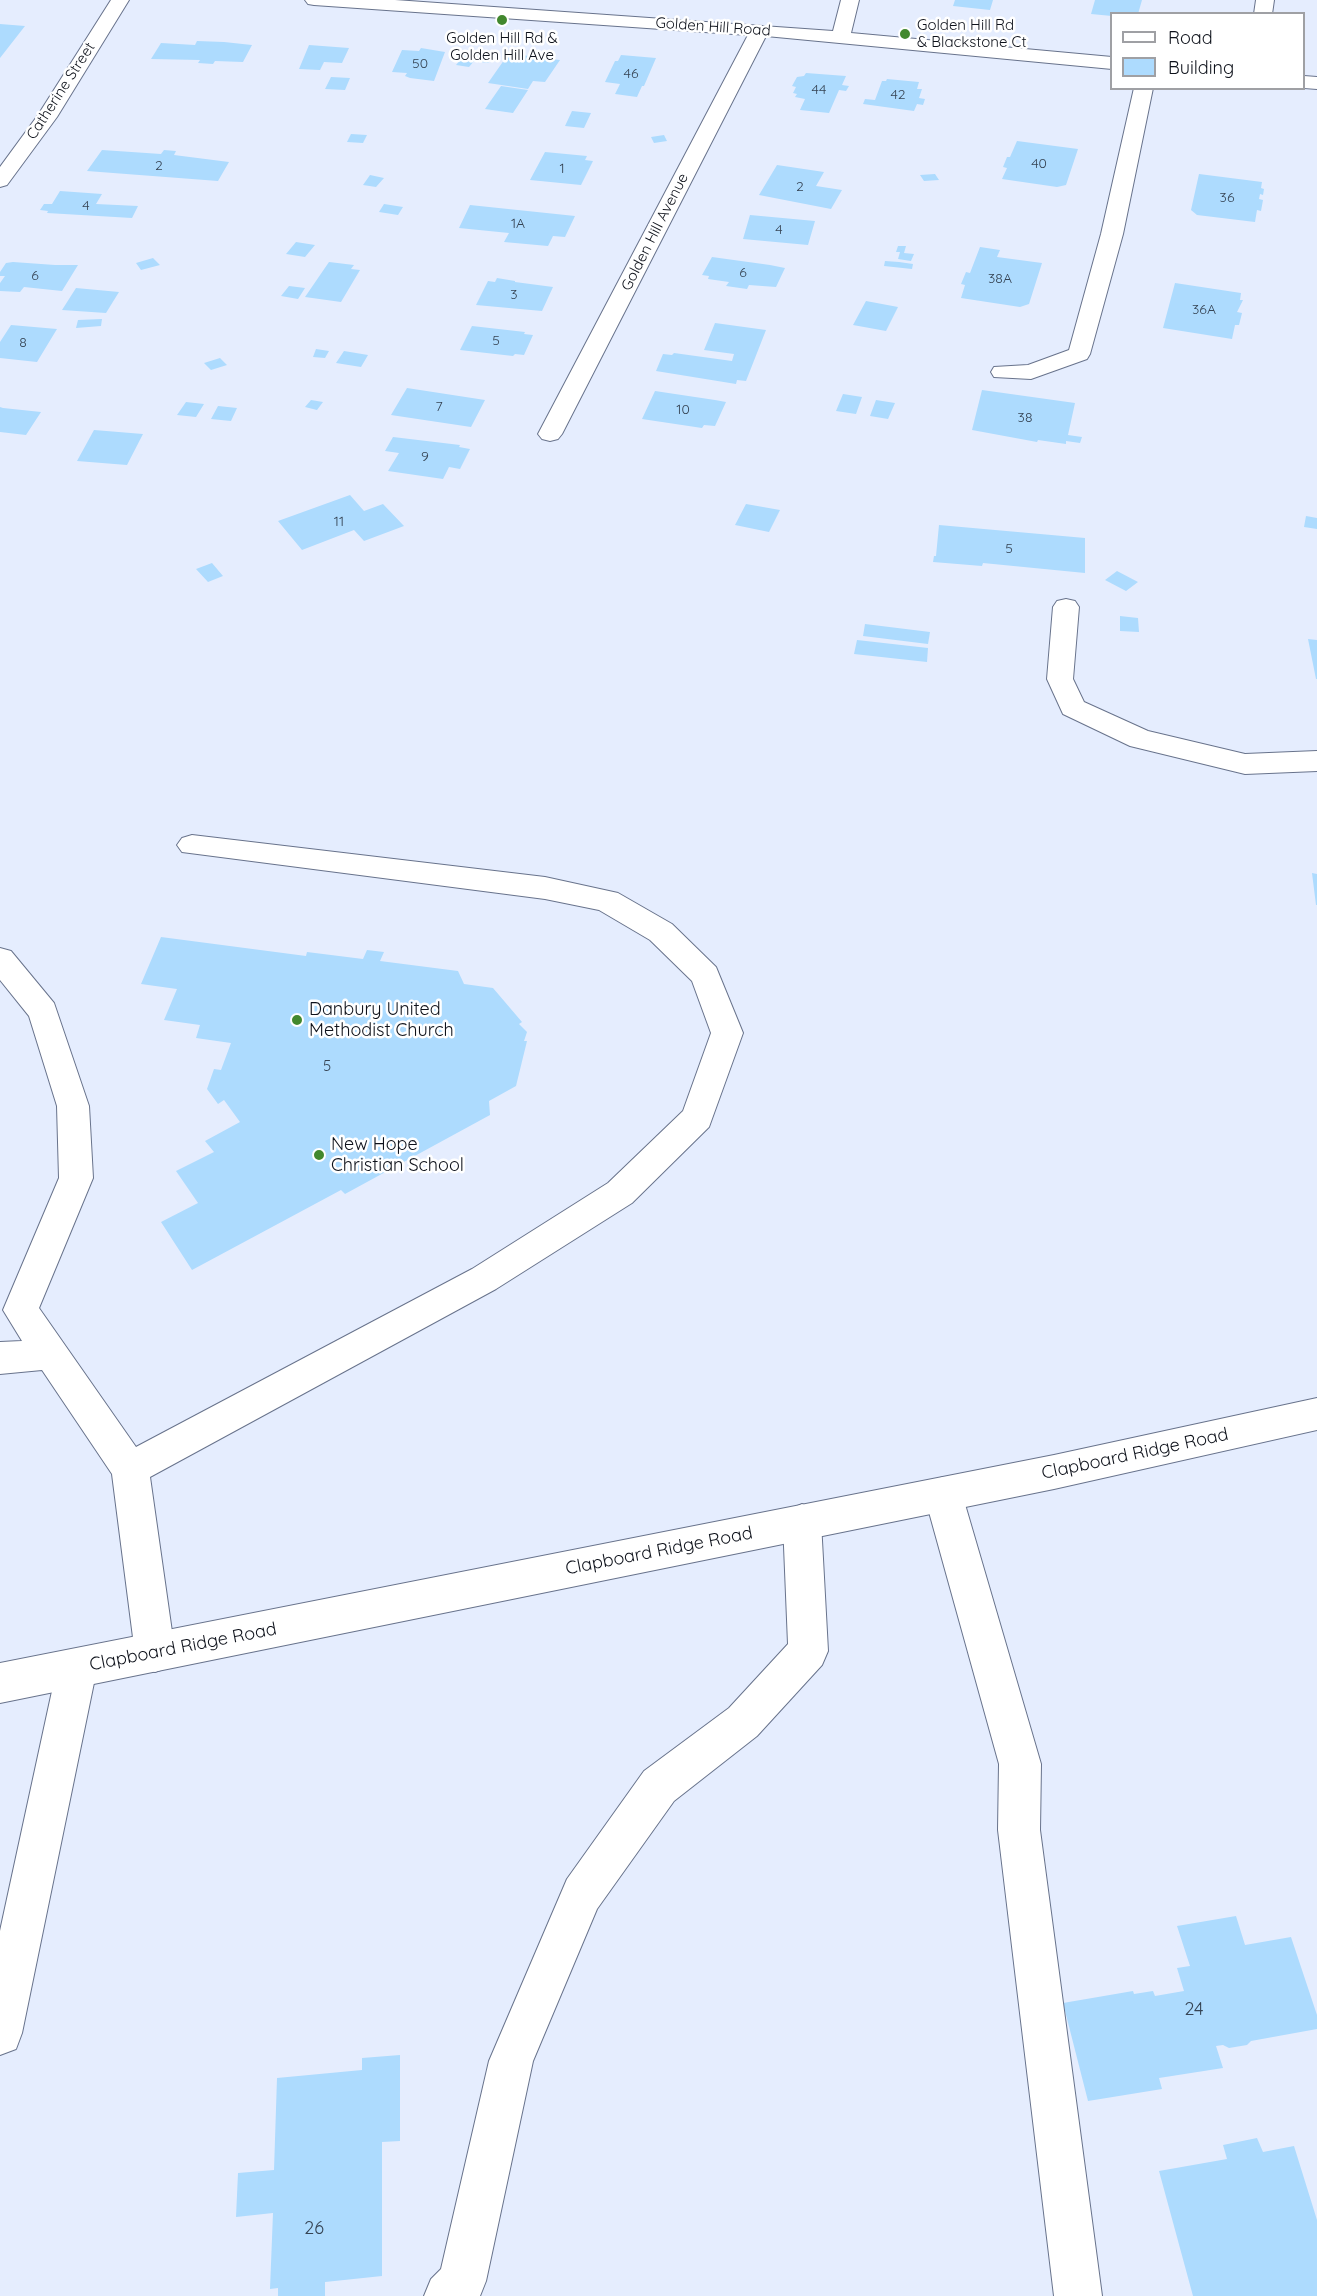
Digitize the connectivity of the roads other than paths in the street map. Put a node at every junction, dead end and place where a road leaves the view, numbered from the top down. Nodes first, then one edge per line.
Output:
1 (120, 0) edge
2 (314, 0) edge
3 (850, 0) edge
4 (760, 30) junction
5 (840, 38) junction
6 (1110, 63) edge
7 (1144, 90) edge
8 (0, 181) edge
9 (1002, 372) dead end
10 (550, 434) dead end
11 (1066, 607) dead end
12 (1317, 761) edge
13 (192, 845) dead end
14 (0, 959) edge
15 (51, 1354) junction
16 (0, 1358) edge
17 (1317, 1414) edge
18 (130, 1469) junction
19 (943, 1494) junction
20 (802, 1522) junction
21 (155, 1653) junction
22 (77, 1668) junction
23 (0, 1683) edge
24 (0, 2033) edge
25 (448, 2296) edge
26 (1078, 2296) edge

1 - 8 street, Catherine Street
2 - 4 street, Golden Hill Road
3 - 5 street
4 - 5 street, Golden Hill Road
4 - 10 street, Golden Hill Avenue
5 - 6 street, Golden Hill Road
7 - 9 street
11 - 12 street
13 - 18 street
14 - 15 street
15 - 16 street
15 - 18 street
17 - 19 street, Clapboard Ridge Road
18 - 21 street
19 - 20 street, Clapboard Ridge Road
19 - 26 street
20 - 21 street, Clapboard Ridge Road
20 - 25 street
21 - 22 street, Clapboard Ridge Road
22 - 23 street, Clapboard Ridge Road
22 - 24 street

